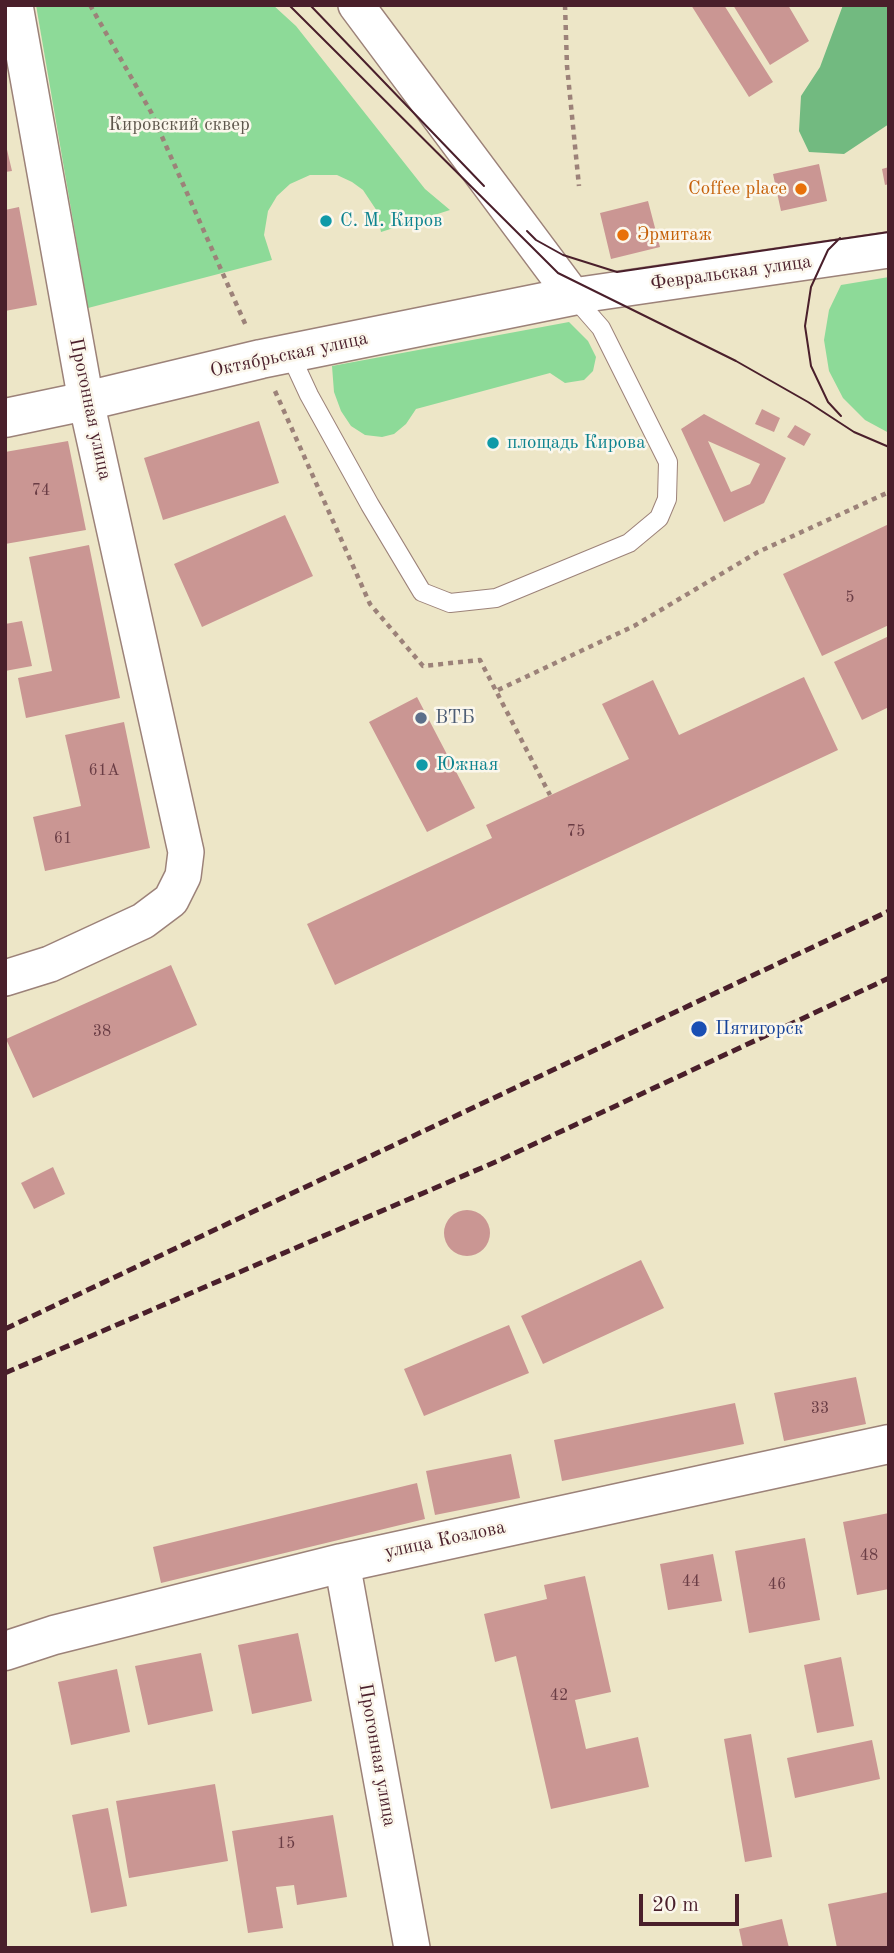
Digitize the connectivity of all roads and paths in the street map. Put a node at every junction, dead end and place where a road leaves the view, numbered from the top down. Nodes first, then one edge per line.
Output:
1 (15, 5) edge
2 (356, 5) edge
3 (565, 5) edge
4 (579, 186) dead end
5 (889, 250) edge
6 (573, 296) junction
7 (290, 354) junction
8 (86, 401) junction
9 (5, 418) edge
10 (889, 492) edge
11 (498, 690) dead end
12 (5, 978) edge
13 (889, 1444) edge
14 (342, 1563) junction
15 (5, 1651) edge
16 (412, 1948) edge

1 - 8 street, Прогонная улица
2 - 6 street
3 - 4 path
5 - 6 street, Февральская улица
6 - 7 street, Октябрьская улица
6 - 7 lane
7 - 8 street, Октябрьская улица
8 - 9 street, Октябрьская улица
8 - 12 street, Прогонная улица
10 - 11 path
13 - 14 street, улица Козлова
14 - 15 street, улица Козлова
14 - 16 street, Прогонная улица

